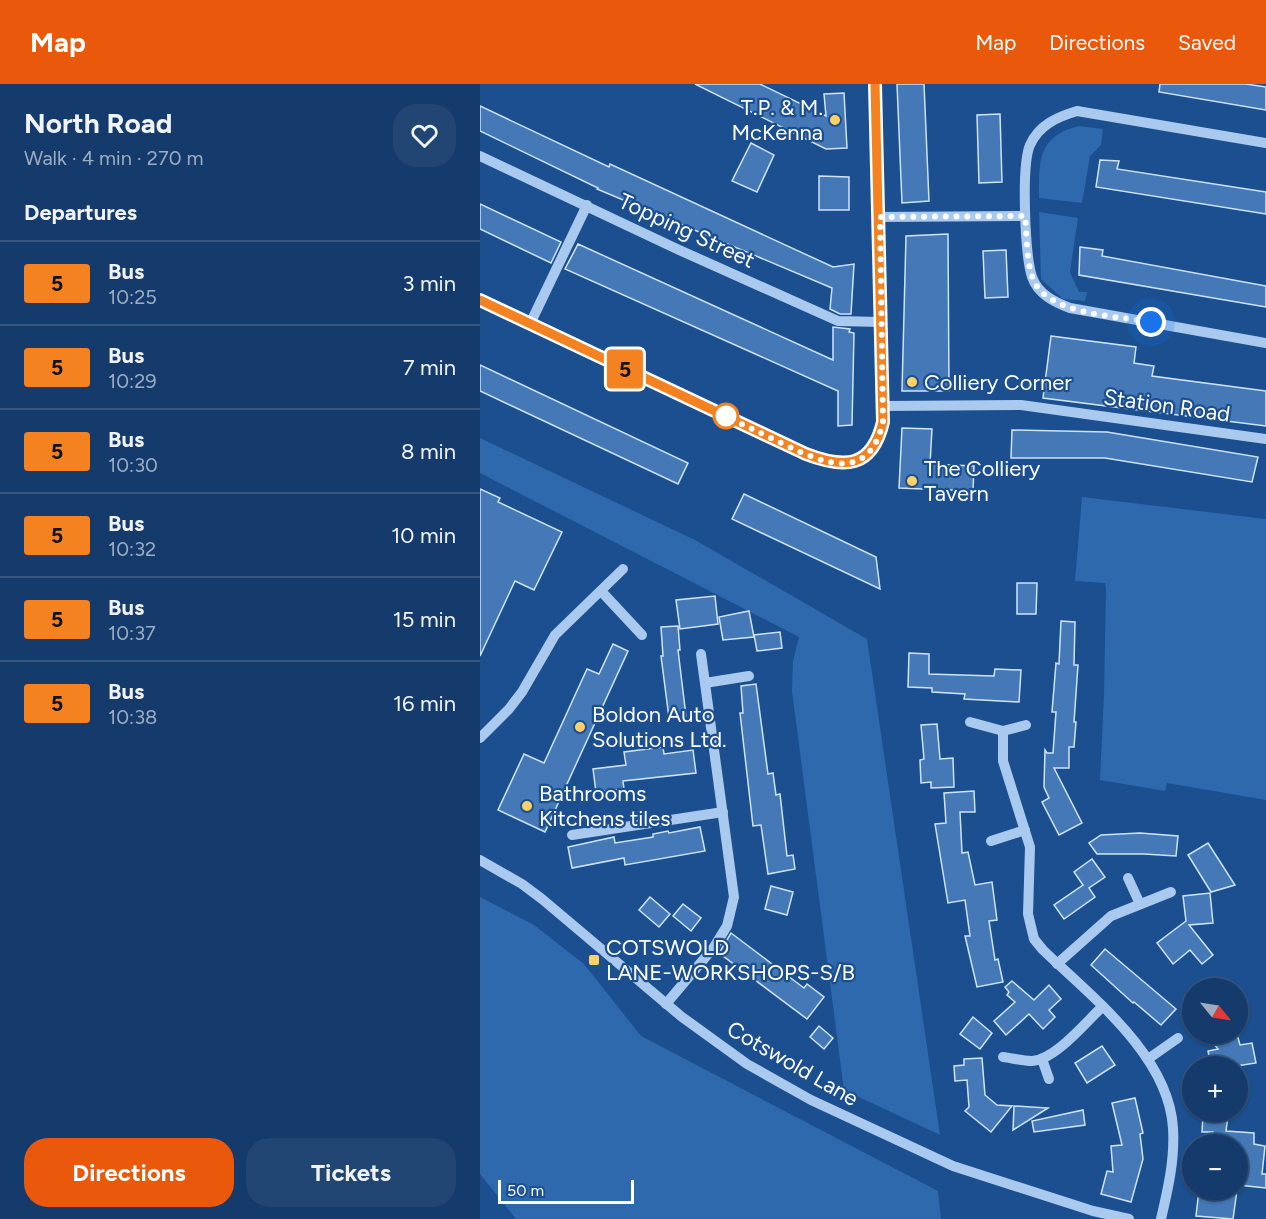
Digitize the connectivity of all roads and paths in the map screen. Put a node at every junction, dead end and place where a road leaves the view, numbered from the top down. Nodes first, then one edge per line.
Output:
1 (875, 84) edge
2 (1266, 143) edge
3 (480, 156) edge
4 (586, 205) junction
5 (1025, 216) junction
6 (880, 217) junction
7 (480, 300) edge
8 (881, 322) junction
9 (530, 324) junction
10 (1266, 343) edge
11 (883, 406) junction
12 (1266, 439) edge
13 (623, 569) dead end
14 (601, 591) junction
15 (642, 635) dead end
16 (701, 654) dead end
17 (749, 676) dead end
18 (705, 683) junction
19 (970, 722) dead end
20 (1026, 724) dead end
21 (1003, 731) junction
22 (480, 738) edge
23 (723, 812) junction
24 (1025, 830) junction
25 (572, 835) dead end
26 (991, 841) dead end
27 (480, 860) edge
28 (1128, 878) dead end
29 (1171, 892) dead end
30 (1140, 904) junction
31 (1057, 964) junction
32 (666, 1004) junction
33 (1102, 1007) junction
34 (1178, 1038) dead end
35 (1003, 1057) dead end
36 (1042, 1059) junction
37 (1148, 1059) junction
38 (1049, 1079) dead end
39 (1129, 1219) edge
40 (1161, 1219) edge

1 - 6 street
2 - 5 street
3 - 4 street, Topping Street
4 - 8 street, Topping Street
4 - 9 street
5 - 6 street
5 - 10 street
6 - 8 street
7 - 9 street
8 - 11 street
9 - 11 street
11 - 12 street, Station Road
13 - 14 street
14 - 15 street
14 - 22 street
16 - 18 street
17 - 18 street
18 - 23 street
19 - 21 street
20 - 21 street
21 - 24 street
23 - 25 street
23 - 32 street
24 - 26 street
24 - 31 street
27 - 32 street, Cotswold Lane
28 - 30 street
29 - 30 street
30 - 31 street
31 - 33 street
32 - 39 street, Cotswold Lane
33 - 36 street
33 - 37 street
34 - 37 street
35 - 36 street
36 - 38 street
37 - 40 street

